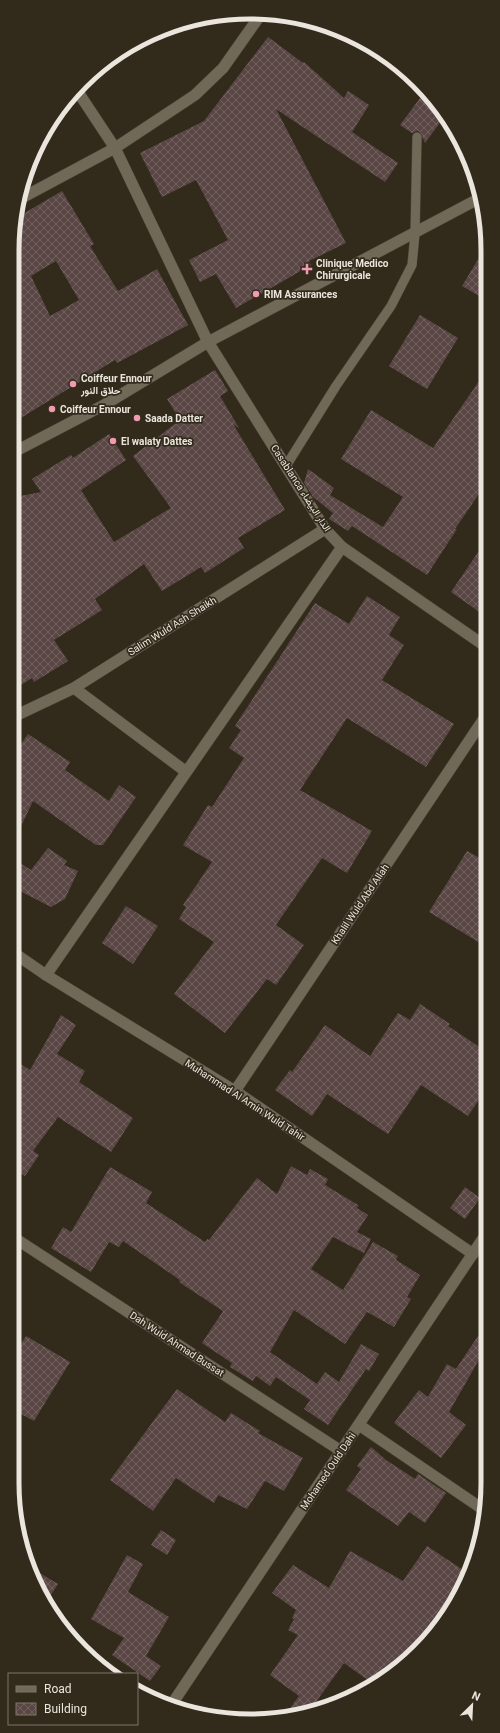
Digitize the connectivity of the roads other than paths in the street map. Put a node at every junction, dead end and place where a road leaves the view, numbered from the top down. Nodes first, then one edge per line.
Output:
1 (258, 19) edge
2 (80, 94) edge
3 (417, 137) dead end
4 (115, 148) junction
5 (25, 196) edge
6 (476, 200) edge
7 (415, 234) junction
8 (208, 342) junction
9 (19, 448) edge
10 (286, 466) junction
11 (325, 528) junction
12 (342, 546) junction
13 (481, 643) edge
14 (74, 688) junction
15 (19, 714) edge
16 (481, 723) edge
17 (185, 770) junction
18 (19, 956) edge
19 (46, 975) junction
20 (235, 1091) junction
21 (19, 1241) edge
22 (481, 1242) edge
23 (473, 1254) junction
24 (359, 1424) junction
25 (341, 1451) junction
26 (480, 1507) edge
27 (174, 1701) edge

1 - 4 street
2 - 4 street, Casablanca الدار البيضاء
3 - 7 lane
4 - 5 street
4 - 8 street, Casablanca الدار البيضاء
6 - 7 street
7 - 8 street
7 - 10 lane
8 - 9 street
8 - 10 street, Casablanca الدار البيضاء
10 - 11 street, Casablanca الدار البيضاء
11 - 12 street, Casablanca الدار البيضاء
11 - 14 street, Salim Wuld Ash Shaikh
12 - 13 street, Casablanca الدار البيضاء
12 - 17 street
14 - 15 street, Salim Wuld Ash Shaikh
14 - 17 street
16 - 20 street, Khalil Wuld Abd Allah
17 - 19 street
18 - 19 street, Muhammad Al Amin Wuld Tahir
19 - 20 street, Muhammad Al Amin Wuld Tahir
20 - 23 street, Muhammad Al Amin Wuld Tahir
21 - 25 street, Dah Wuld Ahmad Bussat
22 - 23 street, Mohamed Ould Dahi
23 - 24 street, Mohamed Ould Dahi
24 - 25 street, Mohamed Ould Dahi
24 - 26 street
25 - 27 street, Mohamed Ould Dahi

